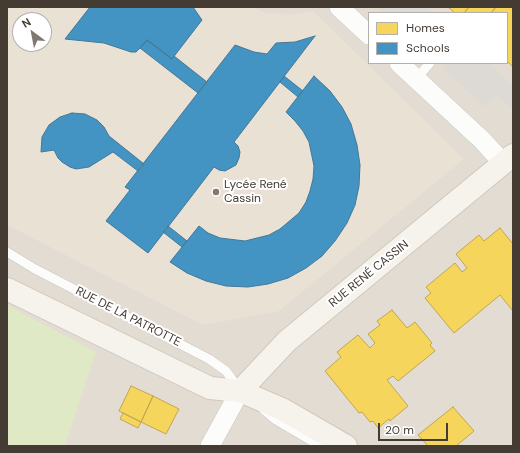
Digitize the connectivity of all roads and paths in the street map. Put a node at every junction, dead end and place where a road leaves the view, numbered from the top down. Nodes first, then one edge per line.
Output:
1 (339, 7) edge
2 (368, 34) edge
3 (400, 64) edge
4 (429, 64) edge
5 (416, 79) junction
6 (510, 158) edge
7 (7, 252) edge
8 (7, 289) edge
9 (240, 391) junction
10 (210, 446) edge
11 (320, 446) edge
12 (346, 446) edge

1 - 2 street
3 - 5 street, RUE RENÉ CASSIN
4 - 5 lane
5 - 6 street, RUE RENÉ CASSIN
6 - 9 street, RUE RENÉ CASSIN
7 - 9 lane, RUE DE LA PATROTTE
8 - 9 street
9 - 10 street
9 - 11 lane, RUE DE LA PATROTTE
9 - 12 street

